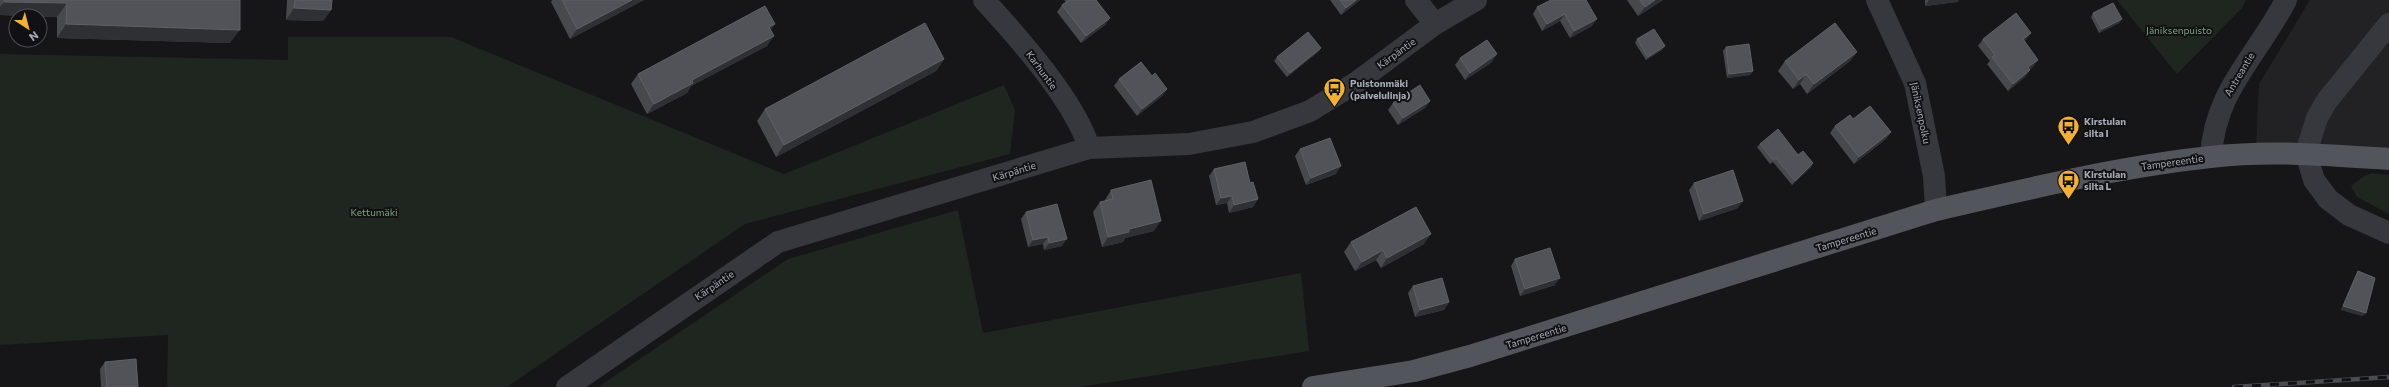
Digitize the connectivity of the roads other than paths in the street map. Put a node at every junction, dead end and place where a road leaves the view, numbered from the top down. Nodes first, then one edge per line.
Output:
1 (984, 0) edge
2 (1416, 0) edge
3 (1476, 0) edge
4 (1877, 0) edge
5 (2286, 0) edge
6 (1435, 24) junction
7 (2389, 24) edge
8 (1088, 148) junction
9 (2306, 153) junction
10 (2211, 157) junction
11 (2389, 159) edge
12 (1936, 210) junction
13 (2389, 233) edge
14 (567, 387) edge
15 (1313, 387) edge

1 - 8 street, Karhuntie
2 - 6 street
3 - 6 street, Kärpäntie
4 - 12 street, Jäniksenpolku
5 - 10 street, Antreantie
6 - 8 street, Kärpäntie
7 - 9 street
8 - 14 street, Kärpäntie
9 - 10 main road, Tampereentie
9 - 11 main road, Tampereentie
9 - 13 street
10 - 12 main road, Tampereentie
12 - 15 main road, Tampereentie

